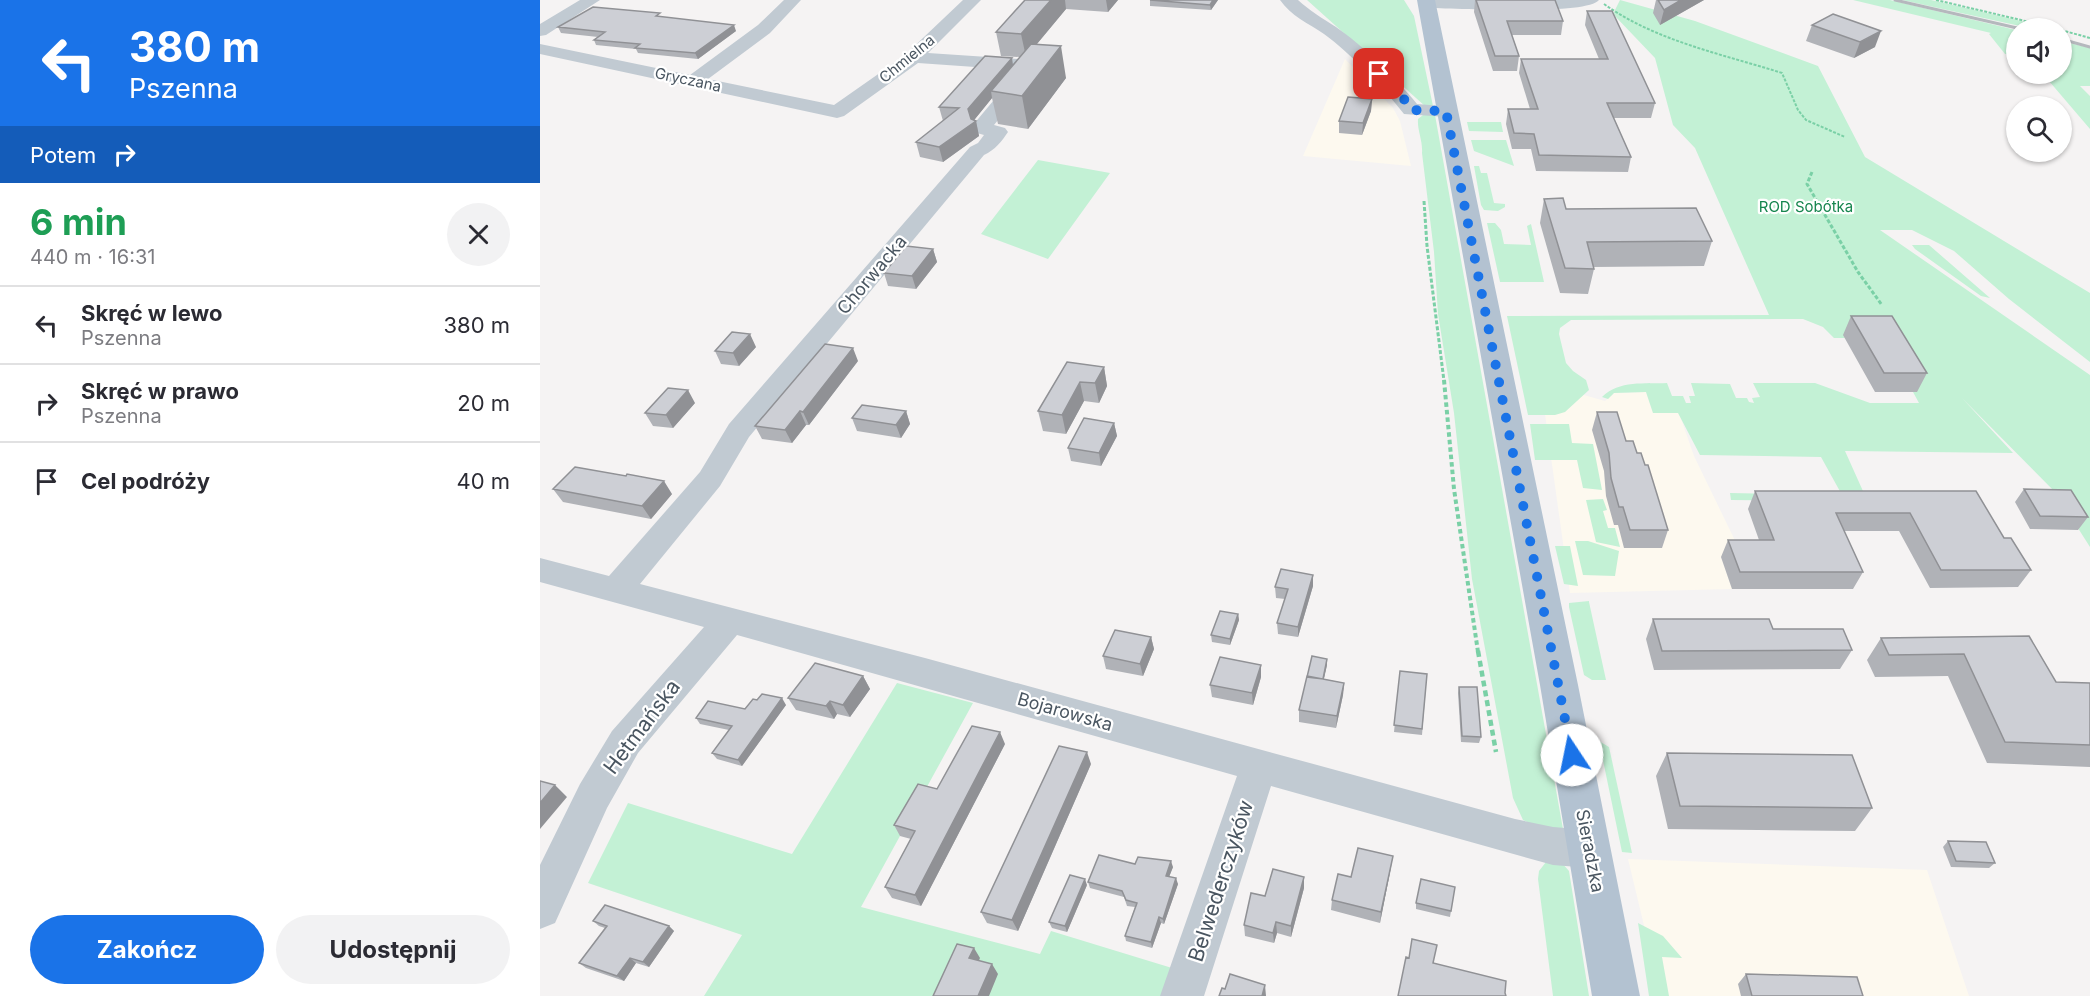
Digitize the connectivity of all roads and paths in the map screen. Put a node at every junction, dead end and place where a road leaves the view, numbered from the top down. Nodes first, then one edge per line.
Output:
1 (592, 0) edge
2 (793, 0) edge
3 (973, 0) edge
4 (1288, 0) edge
5 (1591, 0) edge
6 (1598, 0) edge
7 (1936, 0) edge
8 (1426, 2) edge
9 (2012, 18) edge
10 (540, 31) edge
11 (2072, 33) edge
12 (2090, 38) edge
13 (540, 49) edge
14 (914, 57) junction
15 (694, 81) junction
16 (1446, 111) junction
17 (837, 112) joint
18 (1845, 137) dead end
19 (1812, 172) dead end
20 (1424, 201) dead end
21 (1882, 305) dead end
22 (540, 570) edge
23 (616, 590) junction
24 (729, 621) junction
25 (1496, 752) dead end
26 (1259, 766) junction
27 (1590, 849) junction
28 (540, 909) edge
29 (1182, 996) edge
30 (1616, 996) edge

1 - 10 street
2 - 15 street
3 - 14 street, Chmielna
4 - 16 street
5 - 8 street
6 - 18 path
7 - 9 path
8 - 16 main road, Sieradzka
11 - 12 path
13 - 15 street, Gryczana
14 - 17 street, Chmielna
14 - 23 street, Chorwacka
15 - 17 street, Gryczana
16 - 27 main road, Sieradzka
19 - 21 path
20 - 25 path
22 - 23 street, Bojarowska
23 - 24 street, Bojarowska
24 - 26 street, Bojarowska
24 - 28 street, Hetmańska
26 - 27 street, Bojarowska
26 - 29 street, Belwederczyków
27 - 30 main road, Sieradzka

